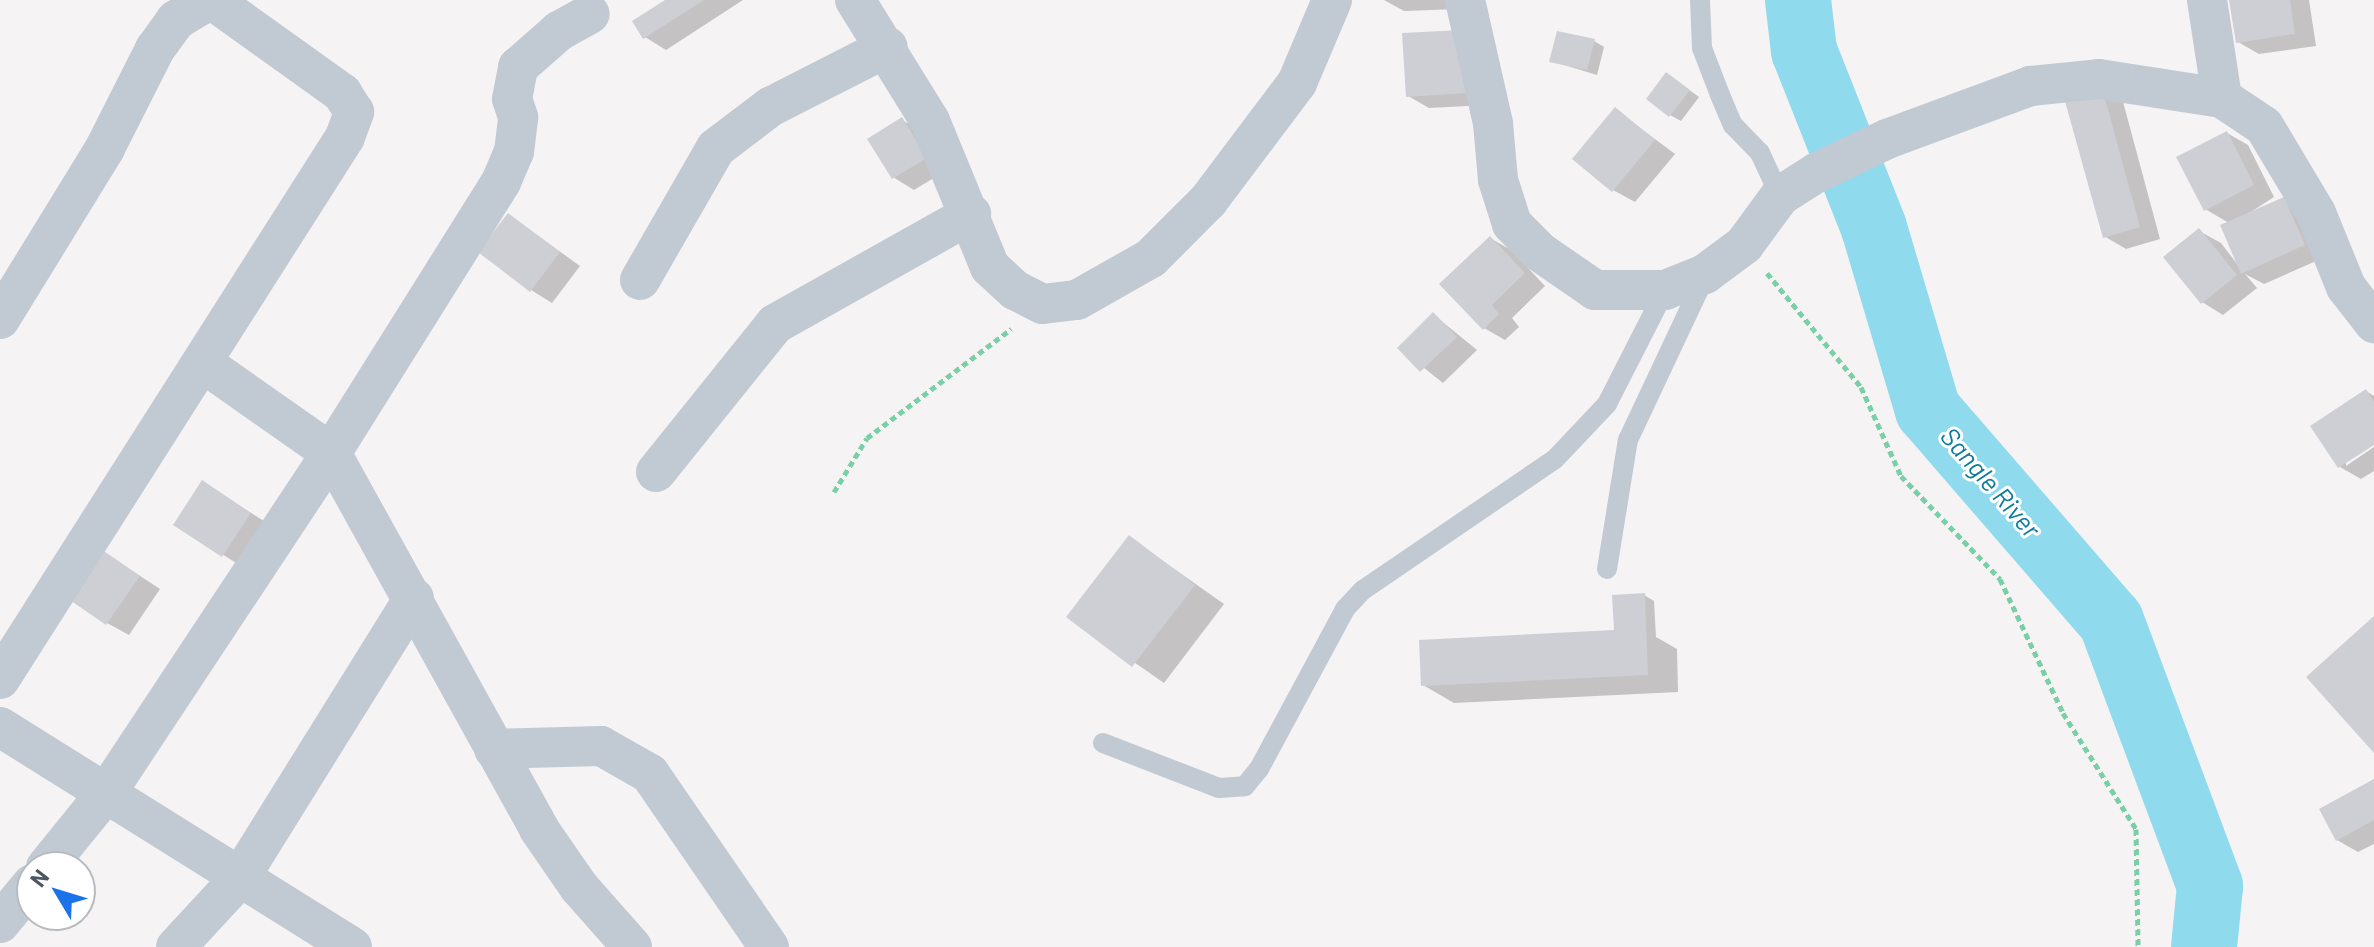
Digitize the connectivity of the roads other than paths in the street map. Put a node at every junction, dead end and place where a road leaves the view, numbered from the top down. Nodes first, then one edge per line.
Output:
1 (210, 0) edge
2 (855, 0) edge
3 (1332, 0) edge
4 (1465, 0) edge
5 (1700, 0) edge
6 (2207, 0) edge
7 (590, 14) dead end
8 (888, 47) junction
9 (2222, 98) junction
10 (1780, 196) junction
11 (971, 214) junction
12 (1705, 274) junction
13 (640, 280) dead end
14 (1665, 290) junction
15 (0, 319) edge
16 (2374, 323) edge
17 (203, 363) junction
18 (331, 453) junction
19 (656, 472) dead end
20 (1607, 569) dead end
21 (414, 598) junction
22 (0, 679) edge
23 (0, 727) edge
24 (1103, 743) dead end
25 (494, 749) junction
26 (107, 792) junction
27 (59, 851) edge
28 (239, 879) junction
29 (16, 904) edge
30 (0, 923) edge
31 (176, 947) edge
32 (352, 947) edge
33 (632, 947) edge
34 (769, 947) edge

1 - 15 street
1 - 17 street
2 - 8 street
3 - 11 street
4 - 14 street
5 - 10 lane
6 - 9 street
7 - 18 street
8 - 11 street
8 - 13 street
9 - 10 street
9 - 16 street
10 - 12 street
11 - 19 street
12 - 14 street
12 - 20 lane
14 - 24 lane
17 - 18 street
17 - 22 street
18 - 21 street
18 - 26 street
21 - 25 street
21 - 28 street
23 - 26 street
25 - 33 street
25 - 34 street
26 - 27 street
26 - 28 street
28 - 31 street
28 - 32 street
29 - 30 street

